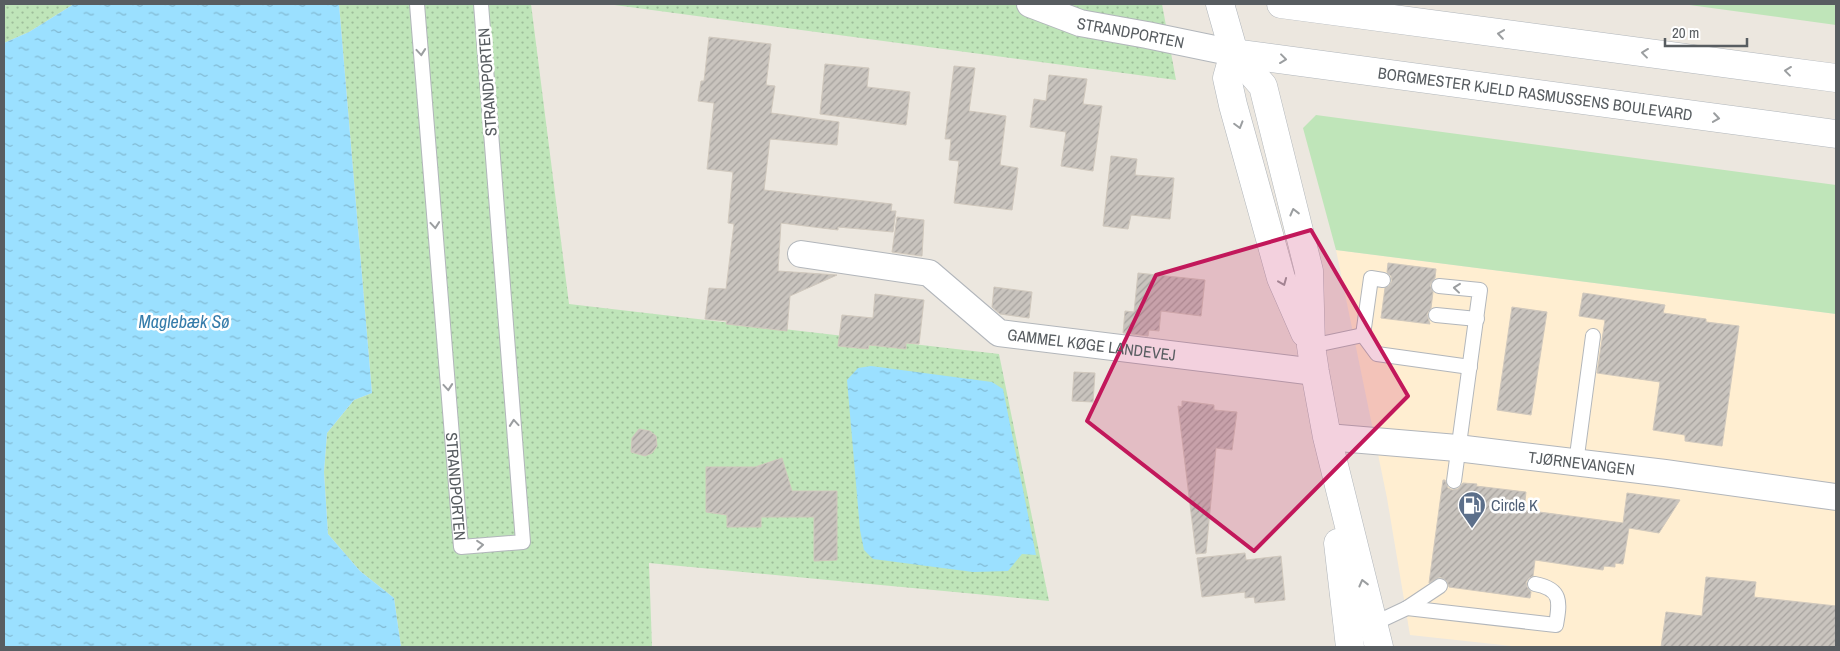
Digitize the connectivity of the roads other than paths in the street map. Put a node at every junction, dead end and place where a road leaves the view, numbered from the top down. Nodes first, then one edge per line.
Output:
1 (417, 4) edge
2 (481, 4) edge
3 (1030, 4) edge
4 (1220, 4) edge
5 (1280, 4) edge
6 (1234, 53) junction
7 (1836, 78) edge
8 (1836, 134) edge
9 (801, 254) dead end
10 (1383, 280) dead end
11 (1439, 286) dead end
12 (1436, 315) dead end
13 (1477, 319) junction
14 (1363, 335) junction
15 (1592, 336) dead end
16 (1313, 359) junction
17 (1470, 367) junction
18 (1327, 437) junction
19 (1457, 448) junction
20 (1576, 463) junction
21 (1454, 481) dead end
22 (1836, 497) edge
23 (1535, 584) dead end
24 (1440, 586) dead end
25 (1407, 608) junction
26 (1376, 636) edge
27 (1350, 647) edge

1 -> 2 lane, STRANDPORTEN
3 - 6 street, STRANDPORTEN
4 - 6 street
7 -> 5 street
6 -> 8 street, BORGMESTER KJELD RASMUSSENS BOULEVARD
6 - 16 street
9 - 16 street, GAMMEL KØGE LANDEVEJ
10 - 14 lane
13 -> 11 lane
12 - 13 lane
13 - 17 lane
14 - 16 lane
14 - 17 lane
15 - 20 lane
16 - 18 street
17 - 19 lane
18 - 19 street, TJØRNEVANGEN
26 -> 18 street
18 - 27 street
19 - 20 street, TJØRNEVANGEN
19 - 21 lane
20 - 22 street, TJØRNEVANGEN
23 - 25 lane
24 - 25 lane
25 - 26 lane

